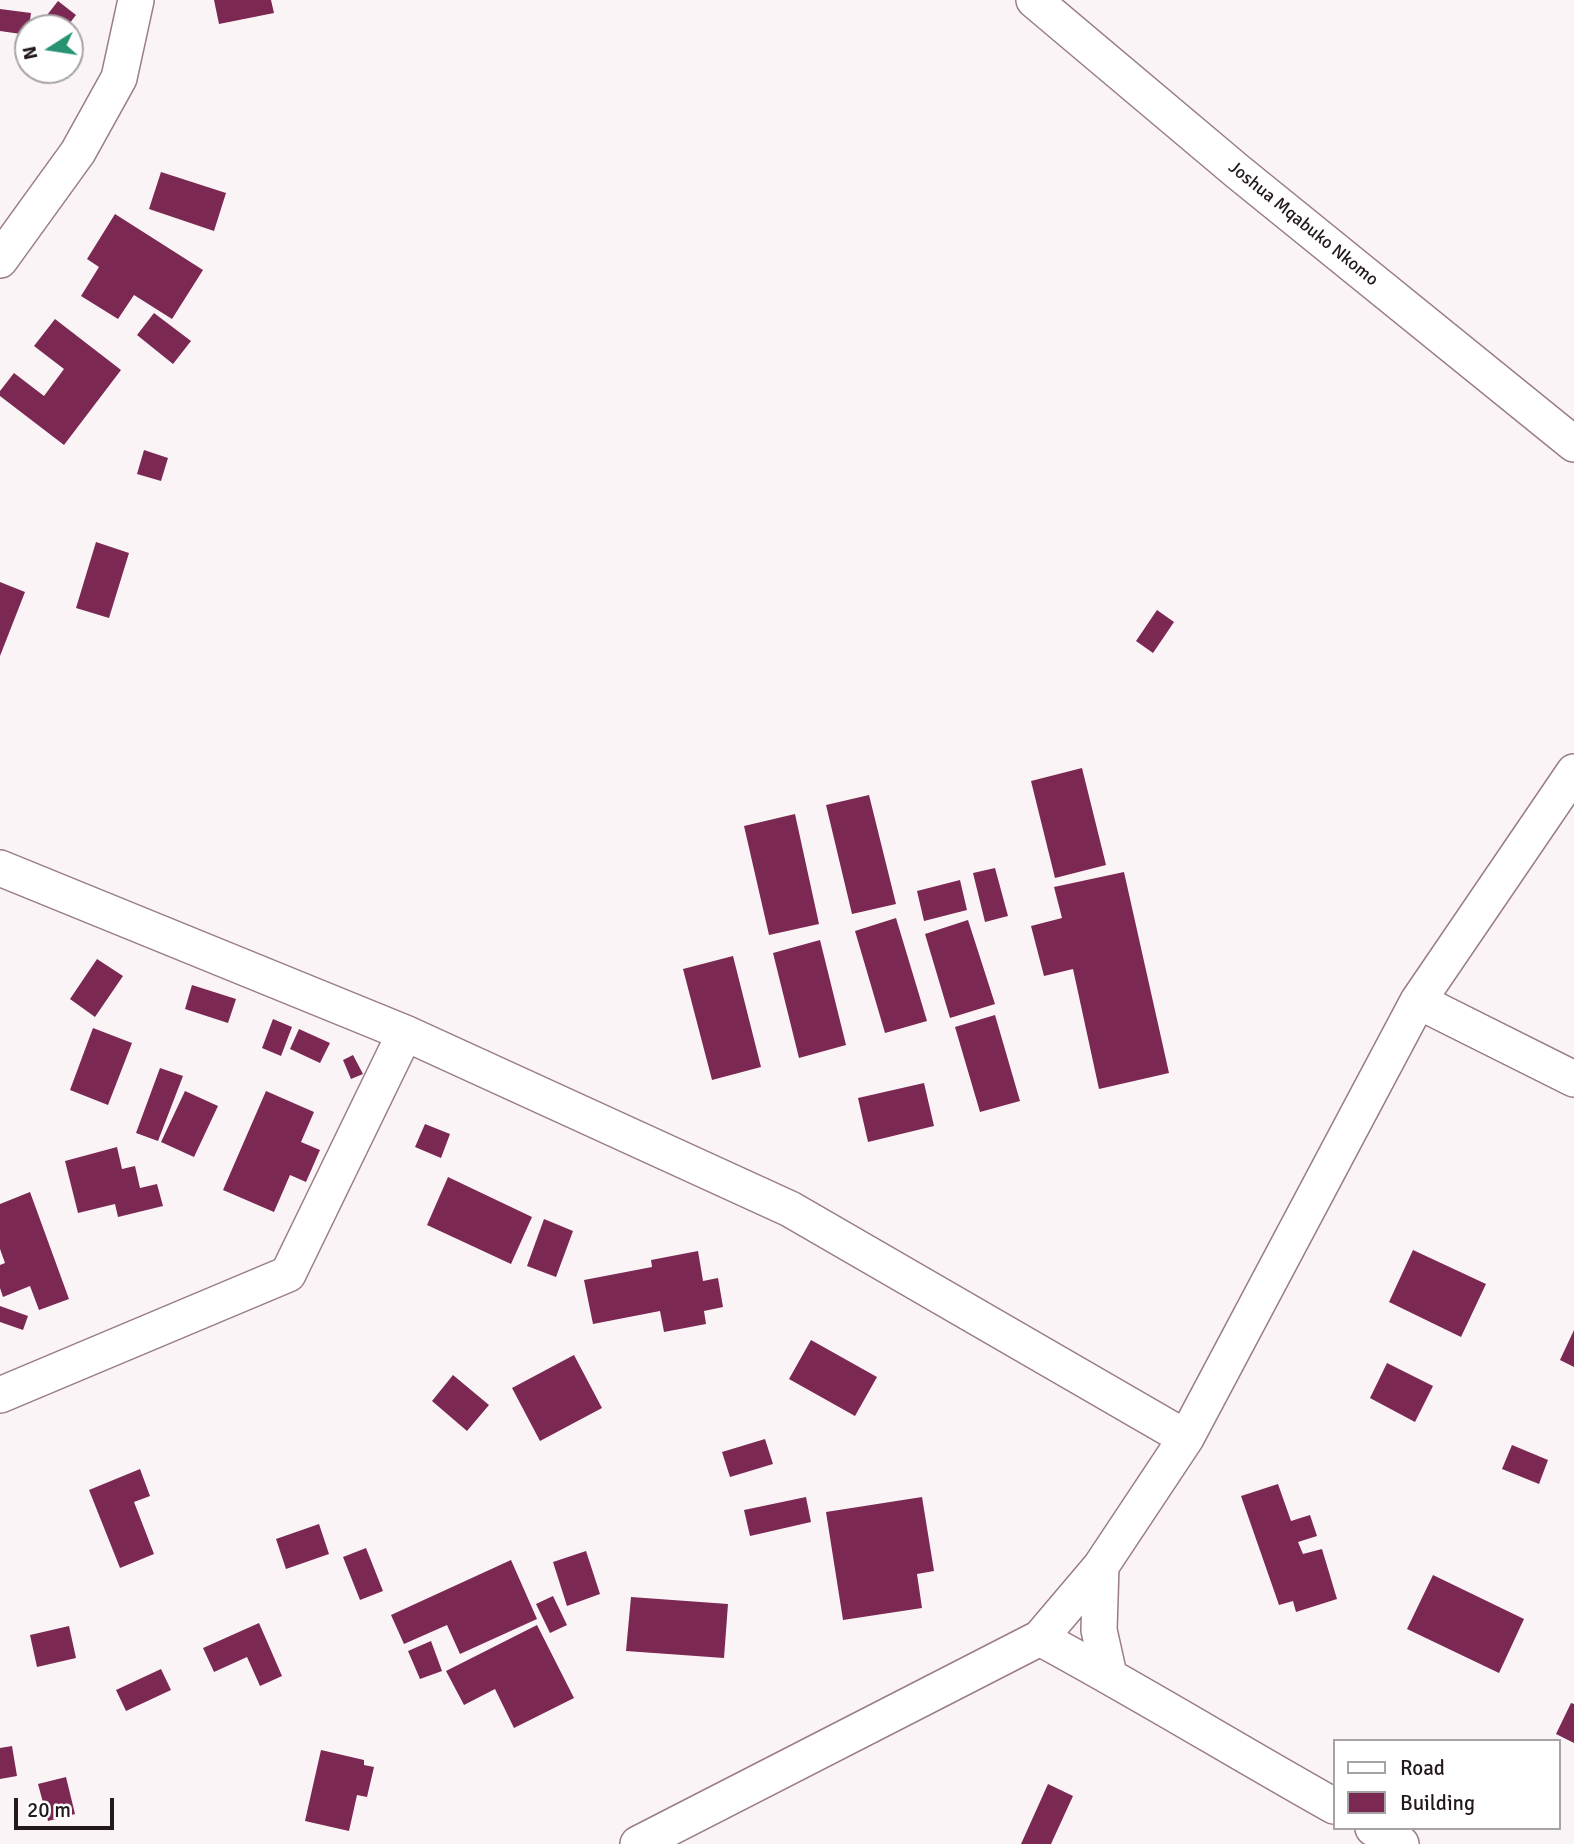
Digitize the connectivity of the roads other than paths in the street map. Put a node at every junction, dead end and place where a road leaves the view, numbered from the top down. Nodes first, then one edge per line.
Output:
1 (136, 0) edge
2 (1034, 0) edge
3 (0, 260) edge
4 (1574, 444) edge
5 (1574, 772) edge
6 (0, 868) edge
7 (1418, 1001) junction
8 (405, 1033) junction
9 (1574, 1079) edge
10 (0, 1395) edge
11 (1186, 1438) junction
12 (1101, 1566) junction
13 (1040, 1638) junction
14 (1109, 1675) junction
15 (1332, 1805) edge
16 (1376, 1830) edge
17 (638, 1844) edge
18 (1401, 1844) edge

1 - 3 street
2 - 4 street, Joshua Mqabuko Nkomo
5 - 7 street
6 - 8 street
7 - 9 street
7 - 11 street
8 - 10 street
8 - 11 street
11 - 12 street
12 - 13 street
12 - 14 street
13 - 14 street
13 - 17 street
14 - 15 street
16 - 18 street

